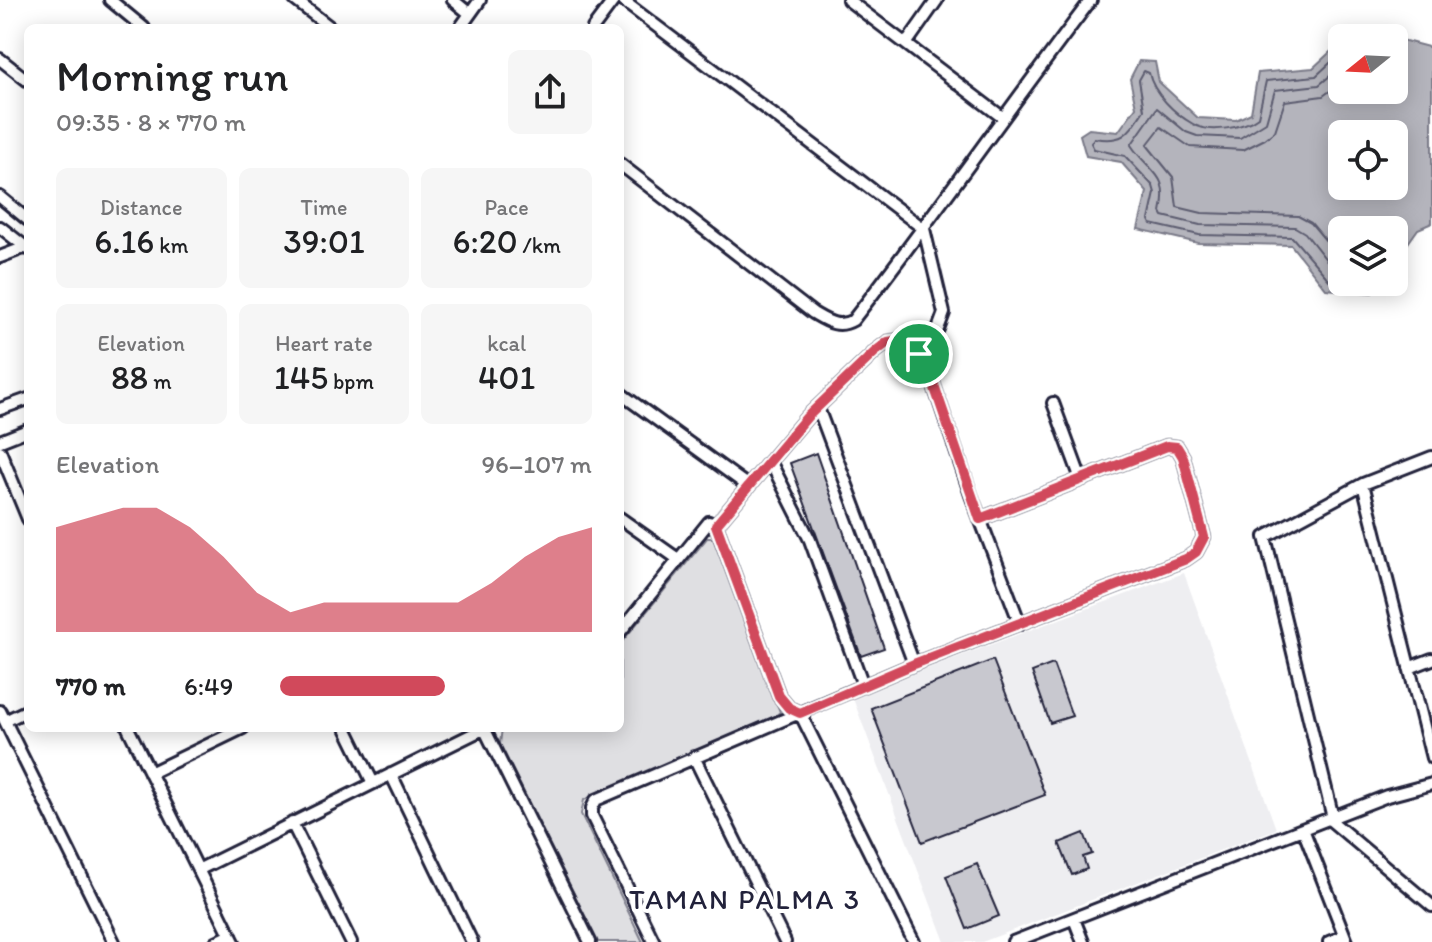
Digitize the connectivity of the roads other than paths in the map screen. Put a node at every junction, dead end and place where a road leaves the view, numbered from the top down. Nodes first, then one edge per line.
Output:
1 (110, 0) edge
2 (295, 0) edge
3 (453, 0) edge
4 (480, 0) edge
5 (614, 0) edge
6 (622, 0) edge
7 (848, 0) edge
8 (937, 0) edge
9 (1091, 0) edge
10 (470, 14) junction
11 (139, 24) edge
12 (326, 24) edge
13 (463, 24) edge
14 (596, 24) edge
15 (906, 44) junction
16 (0, 59) edge
17 (24, 78) edge
18 (1002, 117) junction
19 (624, 167) edge
20 (0, 197) edge
21 (24, 216) edge
22 (0, 227) edge
23 (924, 229) junction
24 (24, 246) edge
25 (24, 249) edge
26 (0, 257) edge
27 (919, 354) junction
28 (624, 396) edge
29 (24, 400) edge
30 (1053, 403) dead end
31 (818, 408) junction
32 (0, 409) edge
33 (24, 432) edge
34 (0, 441) edge
35 (0, 451) edge
36 (1432, 457) edge
37 (770, 461) junction
38 (1081, 479) junction
39 (1363, 484) junction
40 (748, 486) junction
41 (24, 509) edge
42 (980, 519) junction
43 (624, 521) edge
44 (716, 525) junction
45 (678, 559) junction
46 (1020, 624) junction
47 (624, 627) edge
48 (1432, 659) edge
49 (914, 664) junction
50 (1409, 668) junction
51 (863, 685) junction
52 (24, 711) edge
53 (800, 713) junction
54 (2, 716) edge
55 (130, 732) edge
56 (235, 732) edge
57 (348, 732) edge
58 (476, 732) edge
59 (486, 732) edge
60 (694, 757) junction
61 (1432, 758) edge
62 (150, 773) junction
63 (391, 774) junction
64 (373, 783) junction
65 (1432, 784) edge
66 (1331, 818) junction
67 (292, 823) junction
68 (1303, 829) junction
69 (200, 869) junction
70 (1432, 906) edge
71 (1074, 919) junction
72 (232, 938) edge
73 (1346, 939) edge
74 (114, 942) edge
75 (216, 942) edge
76 (351, 942) edge
77 (472, 942) edge
78 (590, 942) edge
79 (654, 942) edge
80 (785, 942) edge
81 (914, 942) edge
82 (1013, 942) edge
83 (1083, 942) edge
84 (1329, 942) edge

1 - 11 street
2 - 12 street
3 - 10 street
4 - 10 street
5 - 14 street
6 - 23 street
7 - 15 street
8 - 15 street
9 - 18 street
10 - 13 street
15 - 18 street
16 - 17 street
18 - 23 street
19 - 23 street
20 - 21 street
22 - 24 street
23 - 27 street
25 - 26 street
27 - 31 street
27 - 42 street
28 - 40 street
29 - 32 street
30 - 38 street
31 - 37 street
31 - 49 street
33 - 34 street
35 - 41 street
36 - 39 street
37 - 40 street
37 - 51 street
38 - 42 street
38 - 46 street
39 - 50 street
39 - 66 street
40 - 44 street
42 - 46 street
43 - 45 street
44 - 45 street
44 - 53 street
45 - 47 street
46 - 49 street
48 - 50 street
49 - 51 street
50 - 61 street
51 - 53 street
52 - 54 street
53 - 60 street
53 - 81 street
54 - 74 street
55 - 62 street
56 - 62 street
57 - 64 street
58 - 63 street
59 - 78 street
60 - 79 street
60 - 80 street
62 - 69 street
63 - 64 street
63 - 77 street
64 - 67 street
65 - 66 street
66 - 68 street
66 - 70 street
67 - 69 street
67 - 76 street
68 - 71 street
68 - 73 street
69 - 72 street
71 - 82 street
71 - 83 street
72 - 75 street
73 - 84 street

